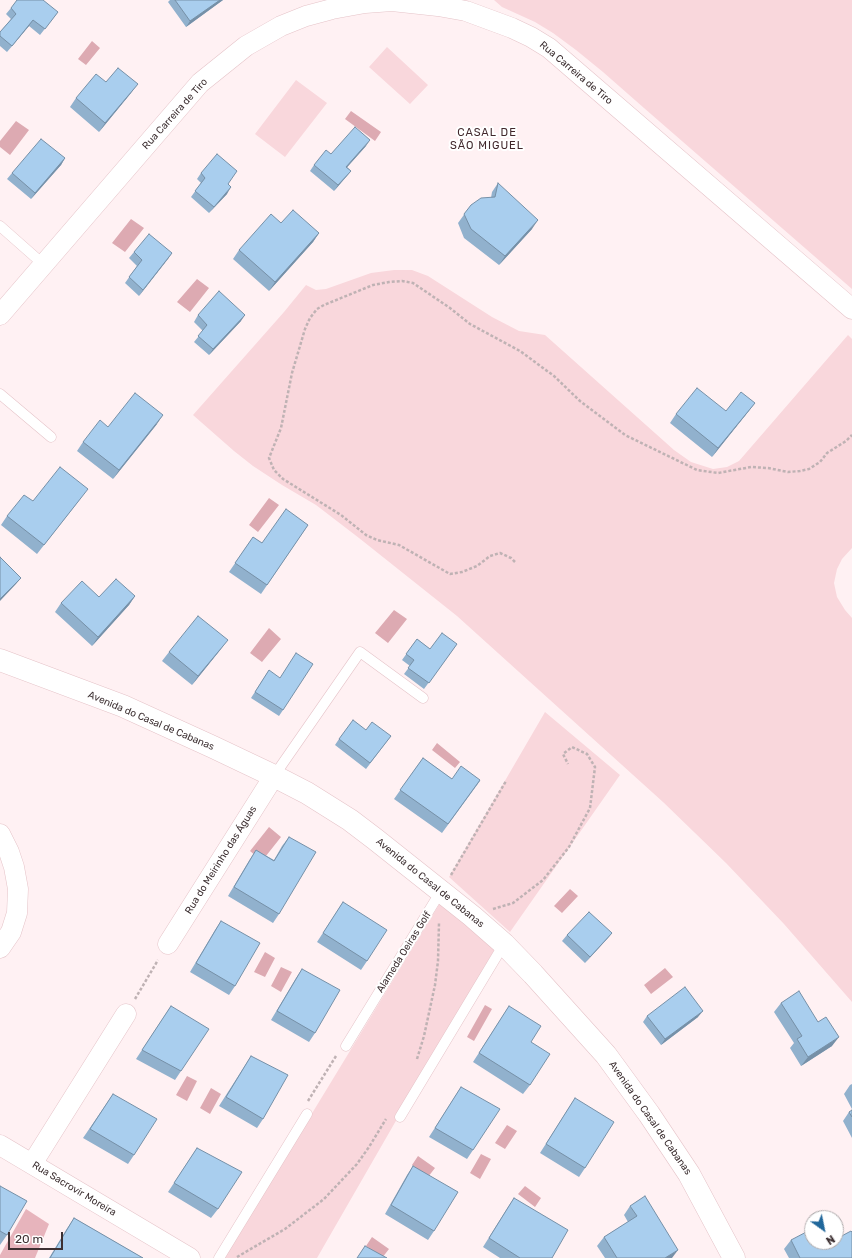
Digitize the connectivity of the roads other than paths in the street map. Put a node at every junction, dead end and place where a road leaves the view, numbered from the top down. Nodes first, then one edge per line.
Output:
1 (387, 1) edge
2 (0, 226) edge
3 (44, 264) junction
4 (852, 309) edge
5 (0, 315) edge
6 (0, 394) edge
7 (51, 437) dead end
8 (0, 660) edge
9 (423, 698) dead end
10 (274, 776) junction
11 (0, 834) edge
12 (441, 891) junction
13 (168, 944) dead end
14 (504, 944) junction
15 (0, 948) edge
16 (126, 1014) dead end
17 (346, 1046) road end
18 (307, 1114) road end
19 (400, 1117) dead end
20 (0, 1145) edge
21 (32, 1164) junction
22 (190, 1258) edge
23 (219, 1258) edge
24 (734, 1258) edge

1 - 3 street, Rua Carreira de Tiro
1 - 4 street, Rua Carreira de Tiro
2 - 3 lane
3 - 5 street, Rua Carreira de Tiro
6 - 7 lane
8 - 10 street, Avenida do Casal de Cabanas
9 - 10 lane
10 - 12 street, Avenida do Casal de Cabanas
10 - 13 street, Rua do Meirinho das Águas
11 - 15 street
12 - 14 street, Avenida do Casal de Cabanas
12 - 17 lane, Alameda Oeiras Golf
14 - 19 lane
14 - 24 street, Avenida do Casal de Cabanas
16 - 21 street
18 - 23 lane
20 - 21 street, Rua Sacrovir Moreira
21 - 22 street, Rua Sacrovir Moreira

